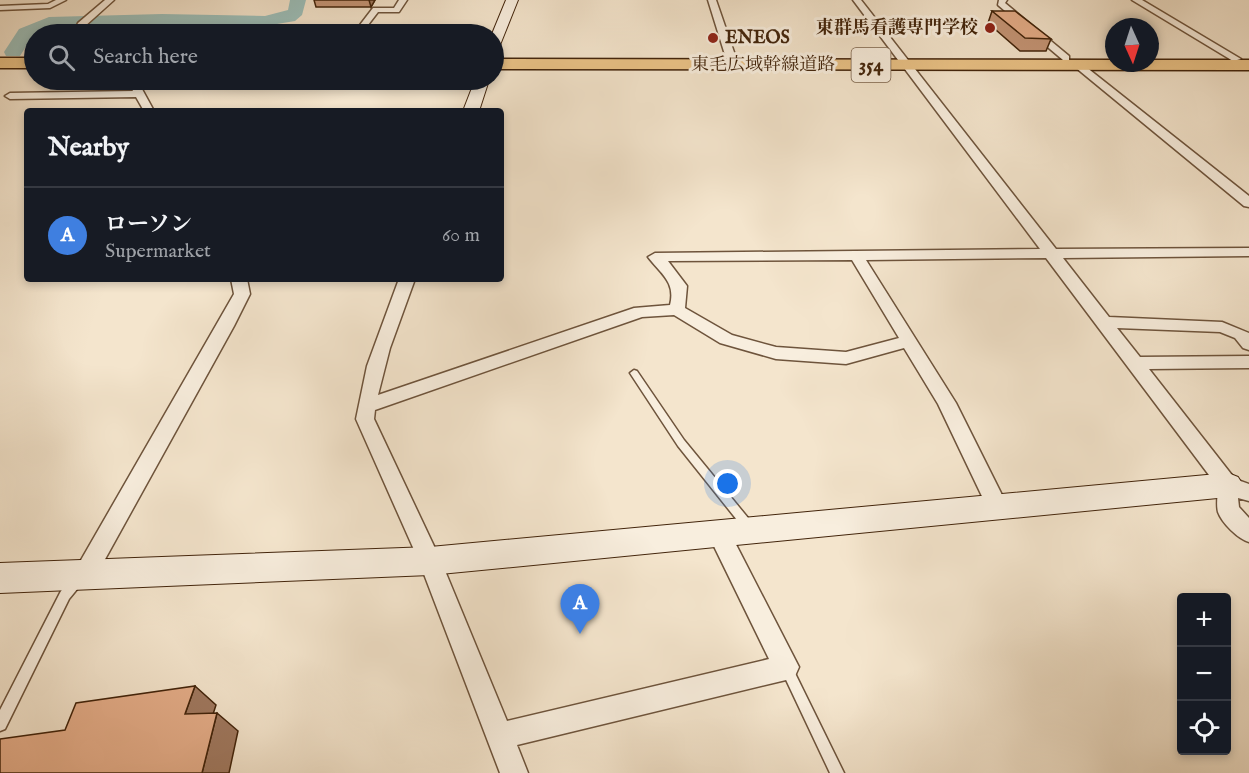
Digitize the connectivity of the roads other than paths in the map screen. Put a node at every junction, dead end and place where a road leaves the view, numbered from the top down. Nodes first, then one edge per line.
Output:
1 (62, 0) edge
2 (110, 0) edge
3 (403, 0) edge
4 (512, 0) edge
5 (712, 0) edge
6 (857, 0) edge
7 (1003, 0) edge
8 (1136, 0) edge
9 (0, 8) edge
10 (82, 24) edge
11 (365, 24) edge
12 (502, 24) edge
13 (0, 58) edge
14 (731, 58) junction
15 (1159, 58) edge
16 (504, 59) edge
17 (1105, 59) edge
18 (24, 60) edge
19 (24, 62) edge
20 (904, 62) junction
21 (1072, 62) junction
22 (0, 63) edge
23 (1246, 63) edge
24 (504, 64) edge
25 (138, 90) edge
26 (478, 90) edge
27 (140, 94) junction
28 (10, 96) dead end
29 (147, 108) edge
30 (472, 108) edge
31 (1249, 203) edge
32 (1249, 252) edge
33 (1050, 253) junction
34 (856, 255) junction
35 (240, 282) edge
36 (406, 282) edge
37 (677, 309) junction
38 (1103, 322) junction
39 (909, 341) junction
40 (1249, 344) edge
41 (1249, 362) edge
42 (1135, 363) junction
43 (634, 373) dead end
44 (366, 406) junction
45 (1242, 487) edge
46 (997, 507) junction
47 (753, 531) junction
48 (1249, 533) edge
49 (719, 534) junction
50 (430, 561) junction
51 (85, 574) junction
52 (0, 578) edge
53 (786, 667) junction
54 (0, 724) edge
55 (499, 736) junction
56 (513, 773) edge
57 (837, 773) edge

1 - 9 street
2 - 10 street
3 - 11 street
4 - 12 street
5 - 14 street
6 - 20 street
7 - 21 street
8 - 23 street
13 - 18 highway
14 - 16 highway, 東毛広域幹線道路 / 354
14 - 20 highway, 東毛広域幹線道路 / 354
15 - 23 highway
17 - 21 highway, 東毛広域幹線道路 / 354
19 - 22 highway
20 - 21 highway, 東毛広域幹線道路 / 354
20 - 24 highway, 東毛広域幹線道路 / 354
20 - 33 street
21 - 23 highway, 東毛広域幹線道路 / 354
21 - 31 street
25 - 27 street
26 - 30 street
27 - 28 street
27 - 29 street
32 - 33 street
33 - 34 street
33 - 38 street
34 - 37 street
34 - 39 street
35 - 51 street
36 - 44 street
37 - 39 street
37 - 44 street
38 - 40 street
38 - 42 street
39 - 46 street
41 - 42 street
42 - 45 street
43 - 47 lane
44 - 50 street
45 - 46 street
45 - 48 street
46 - 47 street
47 - 49 street
49 - 50 street
49 - 53 street
50 - 51 street
50 - 55 street
51 - 52 street
51 - 54 lane
53 - 55 street
53 - 57 lane
55 - 56 street

